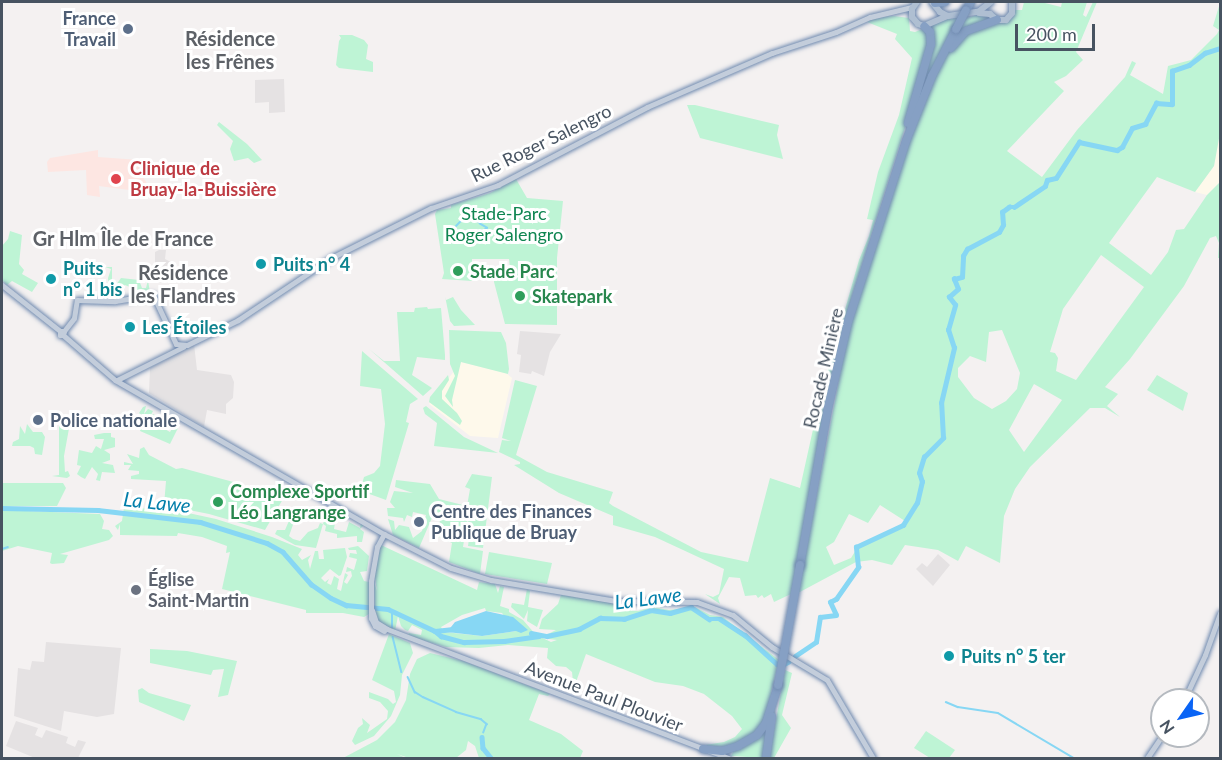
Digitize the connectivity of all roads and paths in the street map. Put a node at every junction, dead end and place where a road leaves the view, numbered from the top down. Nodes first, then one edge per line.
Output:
1 (945, 2) edge
2 (971, 2) edge
3 (991, 3) edge
4 (1012, 3) edge
5 (915, 4) edge
6 (935, 5) edge
7 (897, 12) junction
8 (978, 12) junction
9 (948, 16) junction
10 (912, 17) junction
11 (993, 17) junction
12 (935, 21) junction
13 (924, 26) junction
14 (932, 76) junction
15 (893, 179) junction
16 (2, 285) edge
17 (61, 333) junction
18 (176, 345) junction
19 (187, 345) junction
20 (173, 352) junction
21 (117, 380) junction
22 (384, 534) junction
23 (371, 607) junction
24 (1221, 613) edge
25 (471, 661) junction
26 (778, 685) junction
27 (1190, 688) edge
28 (738, 746) junction
29 (703, 748) junction
30 (719, 759) edge
31 (729, 759) edge
32 (766, 759) edge
33 (873, 759) edge

1 - 6 highway
2 - 14 highway, Rocade Minière, bridge
3 - 8 main road
3 - 11 main road
4 - 11 main road
5 - 7 main road, Rue Roger Salengro
5 - 10 main road
6 - 9 main road
6 - 12 main road
7 - 10 main road
7 - 19 main road, Rue Roger Salengro
8 - 9 main road
8 - 11 main road
9 - 12 main road
10 - 13 main road
11 - 14 highway
12 - 13 main road
13 - 15 highway
14 - 15 highway, Rocade Minière
15 - 26 highway, Rocade Minière, bridge
16 - 17 main road
17 - 18 main road
17 - 21 main road
18 - 19 main road
18 - 20 main road
19 - 20 main road, Rue Roger Salengro
20 - 21 main road, Rue Roger Salengro
21 - 22 main road
22 - 23 main road
22 - 33 main road
23 - 25 main road, Avenue Paul Plouvier
23 - 25 main road, Avenue Paul Plouvier
24 - 27 main road
25 - 29 main road, Avenue Paul Plouvier
26 - 28 highway
26 - 32 highway, Rocade Minière
28 - 29 highway
28 - 31 highway
29 - 30 highway
29 - 31 main road, Avenue Paul Plouvier

